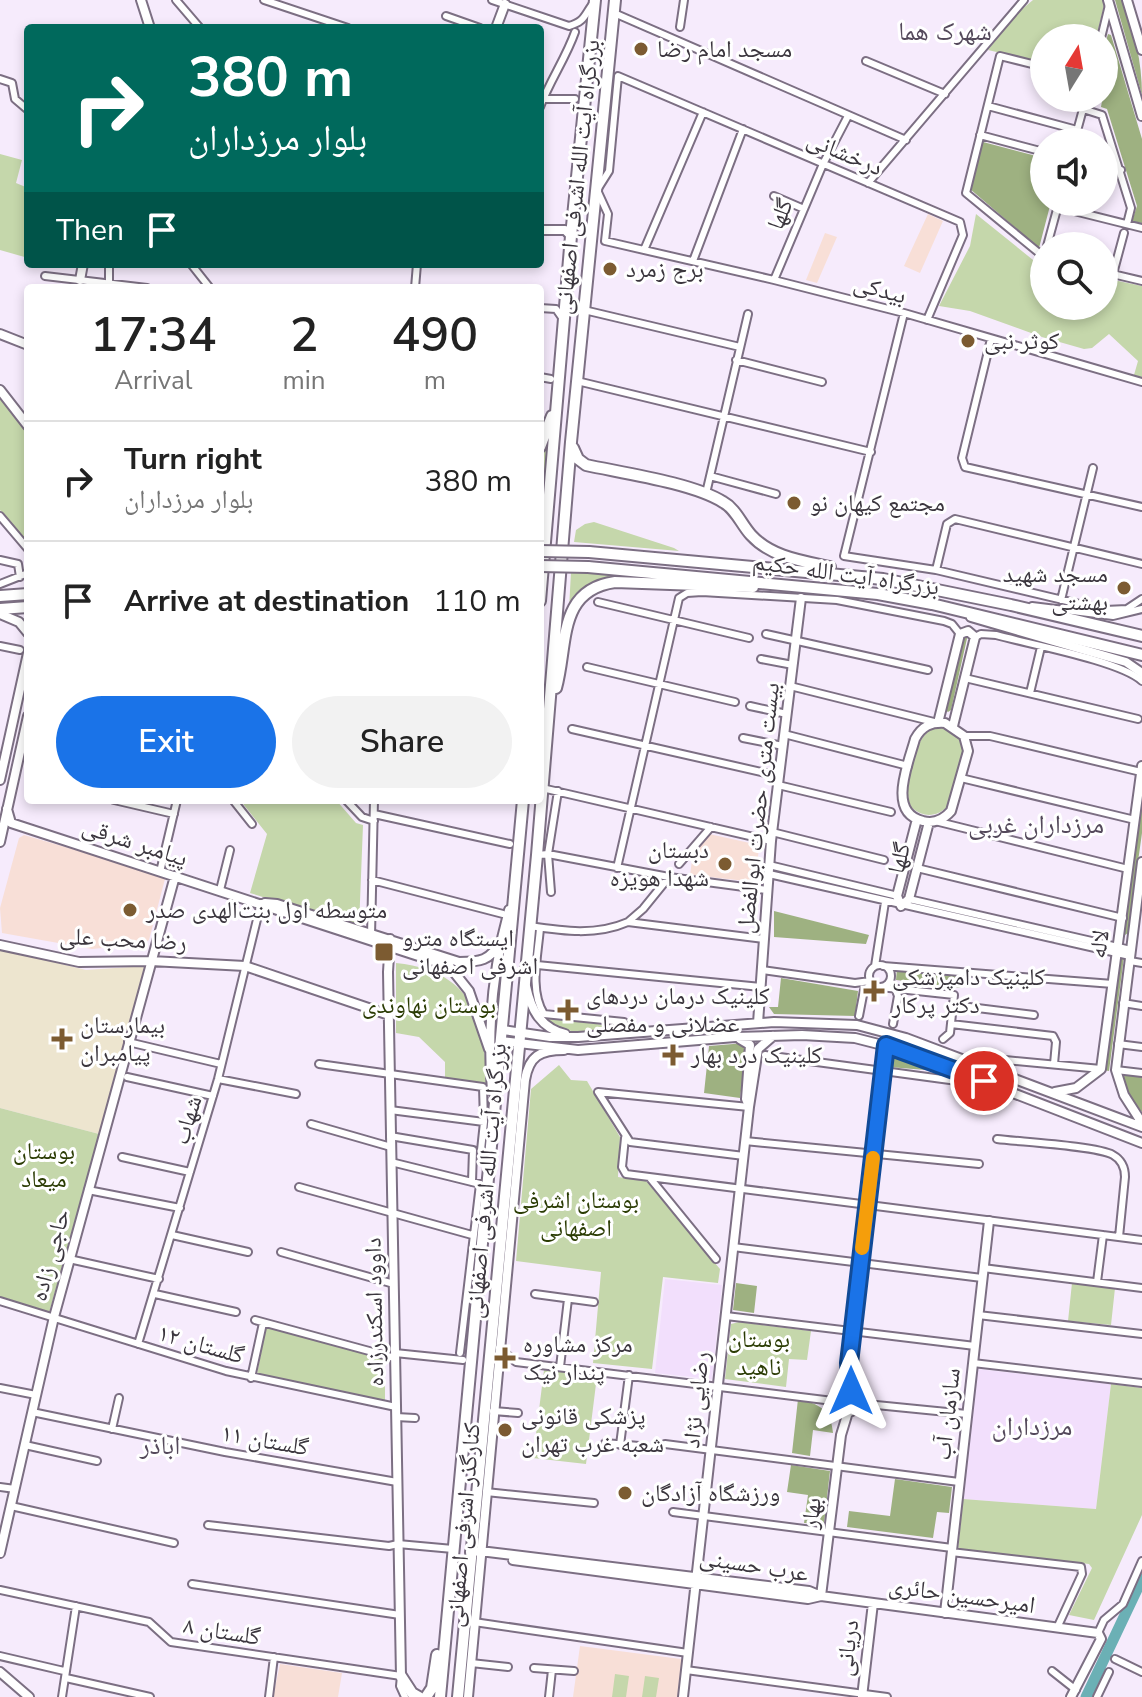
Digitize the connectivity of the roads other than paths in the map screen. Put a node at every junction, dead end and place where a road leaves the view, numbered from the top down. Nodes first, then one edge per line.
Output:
1 (141, 0) edge
2 (176, 0) edge
3 (264, 0) edge
4 (492, 0) edge
5 (615, 0) edge
6 (684, 0) edge
7 (1024, 0) edge
8 (1127, 0) edge
9 (595, 1) edge
10 (284, 3) edge
11 (1108, 3) edge
12 (510, 4) edge
13 (614, 13) junction
14 (446, 16) dead end
15 (149, 24) edge
16 (197, 24) edge
17 (338, 24) edge
18 (469, 24) edge
19 (498, 24) edge
20 (1104, 24) edge
21 (680, 27) dead end
22 (575, 32) dead end
23 (1142, 50) edge
24 (589, 51) junction
25 (609, 52) junction
26 (866, 61) dead end
27 (1030, 64) edge
28 (0, 79) edge
29 (587, 84) junction
30 (606, 87) junction
31 (945, 94) junction
32 (544, 96) edge
33 (575, 99) dead end
34 (544, 103) edge
35 (988, 106) junction
36 (24, 107) edge
37 (703, 112) junction
38 (1092, 112) edge
39 (848, 116) junction
40 (1142, 116) edge
41 (1070, 128) edge
42 (743, 129) junction
43 (980, 135) junction
44 (906, 140) junction
45 (1030, 148) edge
46 (823, 164) junction
47 (1118, 169) edge
48 (1121, 170) junction
49 (868, 183) junction
50 (597, 190) junction
51 (774, 196) dead end
52 (804, 209) junction
53 (1099, 216) edge
54 (1127, 224) junction
55 (1142, 228) edge
56 (544, 230) edge
57 (1124, 233) dead end
58 (571, 236) junction
59 (1030, 246) edge
60 (644, 250) junction
61 (1118, 255) edge
62 (693, 261) junction
63 (82, 268) edge
64 (194, 268) edge
65 (1118, 275) edge
66 (45, 276) dead end
67 (80, 280) junction
68 (774, 280) junction
69 (1142, 281) edge
70 (99, 284) edge
71 (207, 284) edge
72 (544, 308) edge
73 (584, 310) junction
74 (904, 313) junction
75 (748, 314) dead end
76 (927, 320) junction
77 (564, 321) junction
78 (0, 334) edge
79 (991, 339) junction
80 (24, 343) edge
81 (740, 347) junction
82 (736, 360) junction
83 (544, 378) edge
84 (551, 379) dead end
85 (577, 381) junction
86 (822, 382) dead end
87 (1142, 382) edge
88 (0, 390) edge
89 (557, 403) junction
90 (722, 417) junction
91 (24, 421) edge
92 (544, 437) edge
93 (571, 442) junction
94 (871, 452) junction
95 (1093, 468) dead end
96 (710, 476) junction
97 (707, 489) dead end
98 (776, 494) dead end
99 (1087, 494) junction
100 (1142, 507) edge
101 (0, 516) edge
102 (24, 544) edge
103 (1074, 547) junction
104 (544, 551) edge
105 (544, 554) edge
106 (0, 560) edge
107 (1142, 564) edge
108 (544, 566) edge
109 (936, 570) junction
110 (24, 575) edge
111 (20, 577) junction
112 (883, 579) junction
113 (0, 584) edge
114 (827, 587) junction
115 (24, 594) edge
116 (0, 596) edge
117 (801, 598) junction
118 (1142, 599) edge
119 (1061, 600) junction
120 (598, 602) dead end
121 (932, 604) junction
122 (1011, 605) junction
123 (24, 608) edge
124 (1142, 609) edge
125 (0, 612) edge
126 (674, 620) junction
127 (24, 628) edge
128 (766, 634) dead end
129 (960, 634) junction
130 (1142, 636) edge
131 (975, 637) junction
132 (749, 638) dead end
133 (796, 640) junction
134 (0, 646) edge
135 (1041, 647) junction
136 (24, 652) edge
137 (1142, 655) edge
138 (761, 659) dead end
139 (793, 665) junction
140 (587, 667) dead end
141 (928, 670) dead end
142 (1142, 673) edge
143 (965, 678) junction
144 (1142, 681) edge
145 (659, 684) junction
146 (790, 686) junction
147 (1030, 693) junction
148 (735, 702) dead end
149 (750, 706) dead end
150 (549, 713) junction
151 (787, 714) junction
152 (1138, 719) dead end
153 (938, 723) junction
154 (953, 726) junction
155 (572, 729) dead end
156 (24, 734) edge
157 (784, 734) junction
158 (964, 736) junction
159 (743, 738) dead end
160 (645, 746) junction
161 (783, 746) junction
162 (908, 766) junction
163 (544, 767) edge
164 (1142, 769) edge
165 (961, 778) junction
166 (0, 780) edge
167 (778, 781) junction
168 (544, 788) edge
169 (558, 791) junction
170 (131, 804) edge
171 (176, 804) edge
172 (236, 804) edge
173 (350, 804) edge
174 (374, 804) edge
175 (523, 804) edge
176 (542, 804) edge
177 (630, 808) junction
178 (7, 809) junction
179 (891, 812) dead end
180 (174, 814) junction
181 (374, 818) junction
182 (917, 819) junction
183 (1135, 820) junction
184 (932, 822) junction
185 (252, 824) dead end
186 (711, 827) junction
187 (771, 837) junction
188 (0, 842) edge
189 (510, 844) dead end
190 (230, 850) dead end
191 (543, 854) junction
192 (884, 860) dead end
193 (1142, 862) edge
194 (679, 864) dead end
195 (617, 868) junction
196 (917, 868) junction
197 (769, 869) junction
198 (1128, 869) junction
199 (160, 872) junction
200 (1142, 872) edge
201 (175, 876) junction
202 (669, 877) junction
203 (372, 880) junction
204 (220, 890) junction
205 (515, 890) junction
206 (767, 890) junction
207 (551, 892) dead end
208 (897, 896) junction
209 (909, 899) junction
210 (885, 902) junction
211 (261, 903) junction
212 (901, 906) junction
213 (503, 914) dead end
214 (1123, 918) junction
215 (628, 922) junction
216 (1138, 922) edge
217 (535, 927) junction
218 (371, 937) junction
219 (764, 939) junction
220 (501, 941) junction
221 (389, 943) junction
222 (0, 945) edge
223 (1118, 951) junction
224 (1130, 956) junction
225 (151, 961) junction
226 (1142, 963) edge
227 (537, 965) junction
228 (245, 966) junction
229 (879, 966) junction
230 (762, 970) junction
231 (525, 979) junction
232 (874, 984) junction
233 (1113, 984) junction
234 (761, 987) junction
235 (895, 988) junction
236 (1123, 1003) junction
237 (953, 1005) junction
238 (1142, 1006) edge
239 (389, 1015) junction
240 (1034, 1015) dead end
241 (859, 1016) dead end
242 (624, 1022) dead end
243 (758, 1023) junction
244 (893, 1024) dead end
245 (951, 1024) junction
246 (613, 1034) junction
247 (502, 1035) junction
248 (773, 1036) junction
249 (578, 1037) junction
250 (735, 1037) junction
251 (519, 1038) junction
252 (943, 1039) dead end
253 (128, 1042) junction
254 (1118, 1044) junction
255 (886, 1045) junction
256 (616, 1047) junction
257 (1142, 1047) edge
258 (489, 1049) junction
259 (564, 1050) junction
260 (765, 1055) dead end
261 (221, 1064) junction
262 (319, 1064) dead end
263 (1054, 1064) junction
264 (1101, 1069) junction
265 (992, 1070) junction
266 (1116, 1070) junction
267 (883, 1071) junction
268 (1142, 1073) edge
269 (390, 1074) junction
270 (127, 1077) dead end
271 (218, 1079) junction
272 (972, 1083) dead end
273 (1049, 1093) junction
274 (296, 1094) dead end
275 (213, 1096) junction
276 (749, 1107) junction
277 (390, 1110) junction
278 (495, 1115) junction
279 (484, 1122) junction
280 (311, 1124) dead end
281 (1142, 1125) edge
282 (390, 1136) junction
283 (625, 1138) junction
284 (997, 1139) dead end
285 (745, 1141) junction
286 (1142, 1143) edge
287 (391, 1147) junction
288 (477, 1150) junction
289 (873, 1154) junction
290 (744, 1156) junction
291 (122, 1157) dead end
292 (391, 1162) junction
293 (979, 1164) dead end
294 (190, 1172) junction
295 (650, 1178) junction
296 (476, 1183) junction
297 (299, 1187) dead end
298 (88, 1190) junction
299 (740, 1190) junction
300 (867, 1205) junction
301 (180, 1208) junction
302 (392, 1213) junction
303 (989, 1221) junction
304 (172, 1235) junction
305 (472, 1235) junction
306 (1103, 1235) junction
307 (1119, 1237) junction
308 (1142, 1240) edge
309 (733, 1247) junction
310 (506, 1248) junction
311 (248, 1252) dead end
312 (281, 1252) dead end
313 (69, 1259) junction
314 (716, 1259) dead end
315 (861, 1263) junction
316 (983, 1268) junction
317 (982, 1278) junction
318 (159, 1279) junction
319 (1097, 1282) junction
320 (394, 1284) junction
321 (1142, 1288) edge
322 (155, 1294) junction
323 (535, 1294) dead end
324 (568, 1299) junction
325 (0, 1301) edge
326 (594, 1302) dead end
327 (236, 1312) dead end
328 (978, 1315) junction
329 (726, 1316) junction
330 (54, 1317) junction
331 (853, 1331) junction
332 (1142, 1334) edge
333 (138, 1344) junction
334 (975, 1346) junction
335 (496, 1354) junction
336 (395, 1356) junction
337 (849, 1363) junction
338 (973, 1363) junction
339 (560, 1367) junction
340 (629, 1375) junction
341 (251, 1378) junction
342 (1142, 1383) edge
343 (718, 1385) junction
344 (0, 1388) edge
345 (851, 1391) junction
346 (36, 1395) junction
347 (835, 1396) junction
348 (119, 1398) dead end
349 (856, 1403) junction
350 (493, 1411) junction
351 (838, 1411) junction
352 (32, 1412) junction
353 (396, 1412) junction
354 (848, 1412) junction
355 (518, 1413) dead end
356 (967, 1414) junction
357 (415, 1418) dead end
358 (112, 1429) junction
359 (841, 1435) junction
360 (605, 1443) dead end
361 (665, 1444) dead end
362 (25, 1445) junction
363 (620, 1445) junction
364 (639, 1446) dead end
365 (711, 1450) junction
366 (97, 1461) dead end
367 (837, 1467) junction
368 (397, 1482) junction
369 (959, 1482) junction
370 (0, 1487) edge
371 (15, 1489) junction
372 (486, 1492) junction
373 (594, 1503) dead end
374 (11, 1506) junction
375 (673, 1512) dead end
376 (703, 1516) junction
377 (208, 1525) dead end
378 (829, 1532) junction
379 (174, 1543) dead end
380 (398, 1544) junction
381 (453, 1549) junction
382 (952, 1550) junction
383 (0, 1553) edge
384 (477, 1553) junction
385 (1142, 1561) edge
386 (696, 1580) junction
387 (192, 1584) dead end
388 (0, 1590) edge
389 (821, 1596) junction
390 (873, 1603) junction
391 (76, 1606) junction
392 (945, 1613) junction
393 (400, 1615) junction
394 (474, 1622) junction
395 (1057, 1628) junction
396 (446, 1630) junction
397 (1098, 1633) junction
398 (688, 1653) junction
399 (0, 1656) edge
400 (274, 1657) junction
401 (1115, 1659) dead end
402 (471, 1663) junction
403 (508, 1667) dead end
404 (534, 1668) dead end
405 (552, 1670) junction
406 (686, 1670) junction
407 (574, 1671) dead end
408 (1052, 1671) dead end
409 (0, 1672) edge
410 (1109, 1672) dead end
411 (1142, 1672) edge
412 (65, 1674) junction
413 (401, 1676) junction
414 (1073, 1694) edge
415 (862, 1695) edge
416 (29, 1697) edge
417 (62, 1697) edge
418 (150, 1697) edge
419 (269, 1697) edge
420 (405, 1697) edge
421 (419, 1697) edge
422 (427, 1697) edge
423 (440, 1697) edge
424 (458, 1697) edge
425 (468, 1697) edge
426 (549, 1697) edge
427 (683, 1697) edge
428 (887, 1697) edge
429 (1097, 1697) edge

1 - 15 street
2 - 16 street
3 - 10 street
4 - 12 street
5 - 13 highway, بزرگراه آیت الله اشرفی اصفهانی
6 - 21 street
7 - 31 street
8 - 23 street
9 - 12 street
9 - 24 highway, بزرگراه آیت الله اشرفی اصفهانی
10 - 17 street
11 - 20 street
11 - 40 street
12 - 19 street
13 - 25 highway, بزرگراه آیت الله اشرفی اصفهانی
13 - 39 street
14 - 18 street
22 - 32 street
24 - 25 highway
24 - 29 highway, بزرگراه آیت الله اشرفی اصفهانی
25 - 30 highway, بزرگراه آیت الله اشرفی اصفهانی
26 - 31 street
27 - 35 street
28 - 36 street
29 - 30 highway
29 - 58 highway, بزرگراه آیت الله اشرفی اصفهانی
30 - 50 highway, بزرگراه آیت الله اشرفی اصفهانی
31 - 44 street
33 - 34 street
35 - 41 street
35 - 43 street
37 - 42 street, درخشانی
37 - 50 street, درخشانی
37 - 60 street
38 - 48 street
39 - 44 street
39 - 46 street, گلها
42 - 46 street, درخشانی
42 - 62 street
43 - 45 street
43 - 59 street
44 - 49 street
46 - 49 street, درخشانی
46 - 52 street, گلها
47 - 48 street
48 - 54 street
49 - 76 street, درخشانی
50 - 60 street, بیدکی
50 - 73 highway, بزرگراه آیت الله اشرفی اصفهانی
51 - 52 street
52 - 68 street, گلها
53 - 54 street
54 - 55 street
56 - 58 street
57 - 61 street
58 - 77 highway, بزرگراه آیت الله اشرفی اصفهانی
60 - 62 street, بیدکی
62 - 68 street, بیدکی
63 - 67 street
64 - 71 street
65 - 69 street
66 - 67 street
67 - 70 street
68 - 74 street, بیدکی
72 - 77 street
73 - 81 street
73 - 85 highway, بزرگراه آیت الله اشرفی اصفهانی
74 - 76 street, بیدکی
74 - 94 street
75 - 81 street
76 - 79 street, بیدکی
77 - 89 highway, بزرگراه آیت الله اشرفی اصفهانی
78 - 80 street
79 - 87 street, بیدکی
79 - 99 street
81 - 82 street
82 - 86 street
82 - 90 street
83 - 84 street
85 - 90 street
85 - 93 highway, بزرگراه آیت الله اشرفی اصفهانی
88 - 91 street
89 - 92 highway
89 - 105 highway, بزرگراه آیت الله اشرفی اصفهانی
90 - 94 street
90 - 96 street
93 - 112 highway
93 - 150 highway, بزرگراه آیت الله اشرفی اصفهانی
94 - 109 street
95 - 99 street
96 - 97 street
96 - 98 street
99 - 100 street
99 - 103 street
101 - 102 street
103 - 107 street
103 - 109 street
103 - 119 street
104 - 112 highway, بزرگراه آیت الله حکیم, bridge
106 - 111 street
108 - 114 highway, بزرگراه آیت الله حکیم, bridge
109 - 119 street
110 - 111 street
111 - 113 street
112 - 122 highway, بزرگراه آیت الله حکیم
114 - 121 highway, بزرگراه آیت الله حکیم
114 - 150 highway
115 - 116 highway
117 - 126 street
117 - 129 street
117 - 133 street, بیست متری حضرت ابوالفضل
118 - 119 street
120 - 126 street
121 - 137 highway, بزرگراه آیت الله حکیم
121 - 142 street
122 - 124 street
122 - 130 highway, بزرگراه آیت الله حکیم
123 - 125 highway
125 - 127 street
126 - 132 street
126 - 145 street
128 - 133 street
129 - 131 street
129 - 153 street
131 - 135 street
131 - 143 street
133 - 139 street, بیست متری حضرت ابوالفضل
133 - 141 street
134 - 136 street
135 - 144 street
135 - 147 street
136 - 166 street
138 - 139 street
139 - 146 street, بیست متری حضرت ابوالفضل
140 - 145 street
143 - 147 street
143 - 154 street
145 - 148 street
145 - 160 street
146 - 151 street, بیست متری حضرت ابوالفضل
146 - 153 street
147 - 152 street
149 - 151 street
150 - 163 highway, بزرگراه آیت الله اشرفی اصفهانی
151 - 157 street, بیست متری حضرت ابوالفضل
153 - 154 street
153 - 162 street
154 - 158 street
155 - 160 street
156 - 178 street
157 - 161 street, بیست متری حضرت ابوالفضل
157 - 162 street
158 - 164 street
158 - 165 street
159 - 161 street
160 - 167 street
160 - 177 street
161 - 167 street, بیست متری حضرت ابوالفضل
162 - 182 street
164 - 183 street, لاله
165 - 183 street
165 - 184 street
167 - 179 street
167 - 187 street, بیست متری حضرت ابوالفضل
168 - 169 street
169 - 177 street
169 - 191 street
170 - 180 street
171 - 180 street
172 - 185 street
173 - 181 street
174 - 181 street
175 - 205 highway, بزرگراه آیت الله اشرفی اصفهانی
176 - 191 highway, بزرگراه آیت الله اشرفی اصفهانی
177 - 186 street
177 - 195 street
178 - 188 street
178 - 199 street, پیامبر شرقی
180 - 199 street
181 - 189 street
181 - 203 street
182 - 184 street
182 - 208 street, گلها
183 - 198 street, لاله
184 - 196 street, گلها
184 - 198 street
186 - 187 street
186 - 194 street
187 - 192 street
187 - 197 street, بیست متری حضرت ابوالفضل
190 - 204 street
191 - 195 street
191 - 207 street
191 - 217 highway, بزرگراه آیت الله اشرفی اصفهانی
193 - 200 street, لاله
195 - 202 street
196 - 209 street, گلها
196 - 214 street
197 - 206 street, بیست متری حضرت ابوالفضل
197 - 208 street
197 - 210 street
198 - 214 street, لاله
199 - 201 street, پیامبر شرقی
200 - 216 street, لاله
201 - 204 street, پیامبر شرقی
201 - 225 street, حاجی زاده
202 - 206 street
202 - 215 street
203 - 213 street
203 - 218 street
204 - 211 street, پیامبر شرقی
205 - 220 street
205 - 247 highway, بزرگراه آیت الله اشرفی اصفهانی
206 - 219 street, بیست متری حضرت ابوالفضل
208 - 209 street
208 - 212 street, گلها
209 - 212 street, گلها
209 - 223 street
210 - 212 street
210 - 229 street, گلها
211 - 218 street, پیامبر شرقی
211 - 228 street, شهاب
212 - 223 street
214 - 223 street, لاله
215 - 217 street
215 - 219 street
216 - 224 street, لاله
217 - 227 street
217 - 231 highway, بزرگراه آیت الله اشرفی اصفهانی
218 - 221 street, پیامبر شرقی
219 - 230 street, بیست متری حضرت ابوالفضل
220 - 221 street, پیامبر شرقی
220 - 258 street
221 - 239 street, داوود اسکندرزاده
221 - 258 street, پیامبر شرقی
222 - 225 street, رضا محب علی
223 - 224 street
223 - 233 street, لاله
224 - 226 street
224 - 236 street, لاله
225 - 228 street, رضا محب علی
225 - 253 street, حاجی زاده
227 - 234 street
227 - 242 street
228 - 239 street, رضا محب علی
228 - 261 street, شهاب
229 - 232 street
229 - 232 street
229 - 233 street
230 - 232 street
230 - 234 street, بیست متری حضرت ابوالفضل
231 - 249 street
231 - 251 highway, بزرگراه آیت الله اشرفی اصفهانی
232 - 235 street
232 - 241 street
233 - 264 street, لاله
234 - 243 street, بیست متری حضرت ابوالفضل
235 - 237 street
235 - 244 street
236 - 238 street
236 - 254 street, لاله
237 - 240 street
237 - 245 street
239 - 269 street, داوود اسکندرزاده
243 - 246 street
243 - 265 street
245 - 252 street
245 - 263 street
246 - 249 street
246 - 256 street
247 - 251 street
247 - 278 highway, بزرگراه آیت الله اشرفی اصفهانی
248 - 250 street
248 - 255 street
248 - 276 street, رضایی نژاد
249 - 251 street
250 - 256 street
250 - 276 street, رضایی نژاد
251 - 259 street
251 - 310 highway, بزرگراه آیت الله اشرفی اصفهانی
253 - 261 street
253 - 298 street, حاجی زاده
254 - 257 street
254 - 266 street, لاله
255 - 267 street
255 - 286 street
256 - 259 street
258 - 278 street
259 - 310 street
260 - 267 street
261 - 271 street, شهاب
262 - 269 street
263 - 264 street
263 - 265 street
264 - 273 street
265 - 273 street
266 - 268 street
266 - 281 street, لاله
267 - 272 street
267 - 289 street
269 - 277 street, داوود اسکندرزاده
269 - 279 street
270 - 275 street
271 - 274 street
271 - 275 street, شهاب
273 - 281 street
275 - 294 street, شهاب
276 - 283 street
276 - 285 street, رضایی نژاد
277 - 279 street
277 - 282 street, داوود اسکندرزاده
278 - 381 highway, بزرگراه آیت الله اشرفی اصفهانی
279 - 288 street
280 - 287 street
282 - 287 street, داوود اسکندرزاده
282 - 288 street
283 - 290 street
283 - 295 street
284 - 307 street
285 - 289 street
285 - 290 street, رضایی نژاد
287 - 292 street, داوود اسکندرزاده
288 - 296 street
289 - 293 street
289 - 300 street
290 - 299 street, رضایی نژاد
291 - 294 street
292 - 296 street
292 - 302 street, داوود اسکندرزاده
294 - 301 street, شهاب
295 - 299 street
295 - 314 street
296 - 305 street
297 - 302 street
298 - 301 street
298 - 313 street, حاجی زاده
299 - 300 street
299 - 309 street, رضایی نژاد
300 - 303 street
300 - 315 street
301 - 304 street, شهاب
302 - 305 street
302 - 320 street, داوود اسکندرزاده
303 - 306 street
303 - 316 street, سازمان آب
304 - 311 street
304 - 318 street, شهاب
305 - 336 street
306 - 307 street
306 - 319 street
307 - 308 street
309 - 315 street
309 - 329 street, رضایی نژاد
310 - 335 highway, بزرگراه آیت الله اشرفی اصفهانی
312 - 320 street
313 - 318 street
313 - 330 street, حاجی زاده
315 - 317 street
315 - 331 street
316 - 317 street, سازمان آب
316 - 319 street
317 - 328 street, سازمان آب
318 - 322 street, شهاب
319 - 321 street
320 - 336 street, داوود اسکندرزاده
322 - 327 street
322 - 333 street, شهاب
323 - 324 street
324 - 326 street
324 - 339 street
325 - 330 street, گلستان ۱۲
328 - 332 street
328 - 334 street, سازمان آب
329 - 331 street
329 - 343 street, رضایی نژاد
330 - 333 street, گلستان ۱۲
330 - 346 street, حاجی زاده
331 - 334 street
331 - 337 street
333 - 341 street, گلستان ۱۲
334 - 338 street, سازمان آب
335 - 339 street
335 - 350 street, کنارگذر اشرفی اصفهانی
335 - 384 highway, بزرگراه آیت الله اشرفی اصفهانی
336 - 341 street
336 - 353 street, داوود اسکندرزاده
337 - 345 street
337 - 347 street
338 - 342 street
338 - 356 street, سازمان آب
339 - 340 street
340 - 343 street
340 - 363 street
341 - 353 street, گلستان ۱۲
343 - 347 street
343 - 365 street, رضایی نژاد
344 - 346 street
345 - 347 street
345 - 349 street
346 - 352 street, حاجی زاده
347 - 351 street
348 - 358 street
349 - 354 street
349 - 356 street
350 - 355 street
350 - 372 street, کنارگذر اشرفی اصفهانی
351 - 354 street
351 - 359 street
352 - 358 street, گلستان ۱۱
352 - 362 street, حاجی زاده
353 - 357 street, گلستان ۱۲
353 - 368 street, داوود اسکندرزاده
354 - 359 street
356 - 369 street, سازمان آب
358 - 368 street, گلستان ۱۱
359 - 367 street, بهار
360 - 363 street
361 - 365 street
362 - 366 street
362 - 371 street, حاجی زاده
363 - 364 street
365 - 367 street
365 - 376 street, رضایی نژاد
367 - 369 street
367 - 378 street, بهار
368 - 380 street, داوود اسکندرزاده
369 - 382 street, سازمان آب
370 - 371 street
371 - 374 street, حاجی زاده
372 - 373 street
372 - 384 street, کنارگذر اشرفی اصفهانی
374 - 379 street
374 - 383 street, حاجی زاده
375 - 376 street
376 - 378 street
376 - 386 street, رضایی نژاد
377 - 380 street
378 - 382 street
378 - 389 street, بهار
380 - 381 street
380 - 393 street, داوود اسکندرزاده
381 - 396 highway, بزرگراه آیت الله اشرفی اصفهانی
382 - 392 street, سازمان آب
382 - 395 street
384 - 386 street, عرب حسینی
384 - 394 street, کنارگذر اشرفی اصفهانی
384 - 424 highway, بزرگراه آیت الله اشرفی اصفهانی
385 - 397 street
386 - 389 street, عرب حسینی
386 - 398 street, رضایی نژاد
387 - 393 street
388 - 391 street, گلستان ٨
389 - 390 street, امیرحسین حائری
390 - 392 street, امیرحسین حائری
390 - 415 street, دریانی
391 - 400 street, گلستان ٨
391 - 412 street
392 - 395 street, امیرحسین حائری
393 - 413 street, داوود اسکندرزاده
394 - 398 street
394 - 402 street, کنارگذر اشرفی اصفهانی
395 - 397 street, امیرحسین حائری
396 - 422 highway
396 - 423 highway, بزرگراه آیت الله اشرفی اصفهانی
397 - 414 street
398 - 406 street, رضایی نژاد
399 - 412 street
400 - 413 street, گلستان ٨
400 - 419 street
401 - 411 street
402 - 403 street
402 - 425 street, کنارگذر اشرفی اصفهانی
404 - 405 street
405 - 407 street
405 - 426 street
406 - 415 street
406 - 427 street, رضایی نژاد
408 - 414 street
409 - 416 street
410 - 429 street
412 - 417 street
412 - 418 street
413 - 420 street
413 - 421 highway
415 - 428 street

